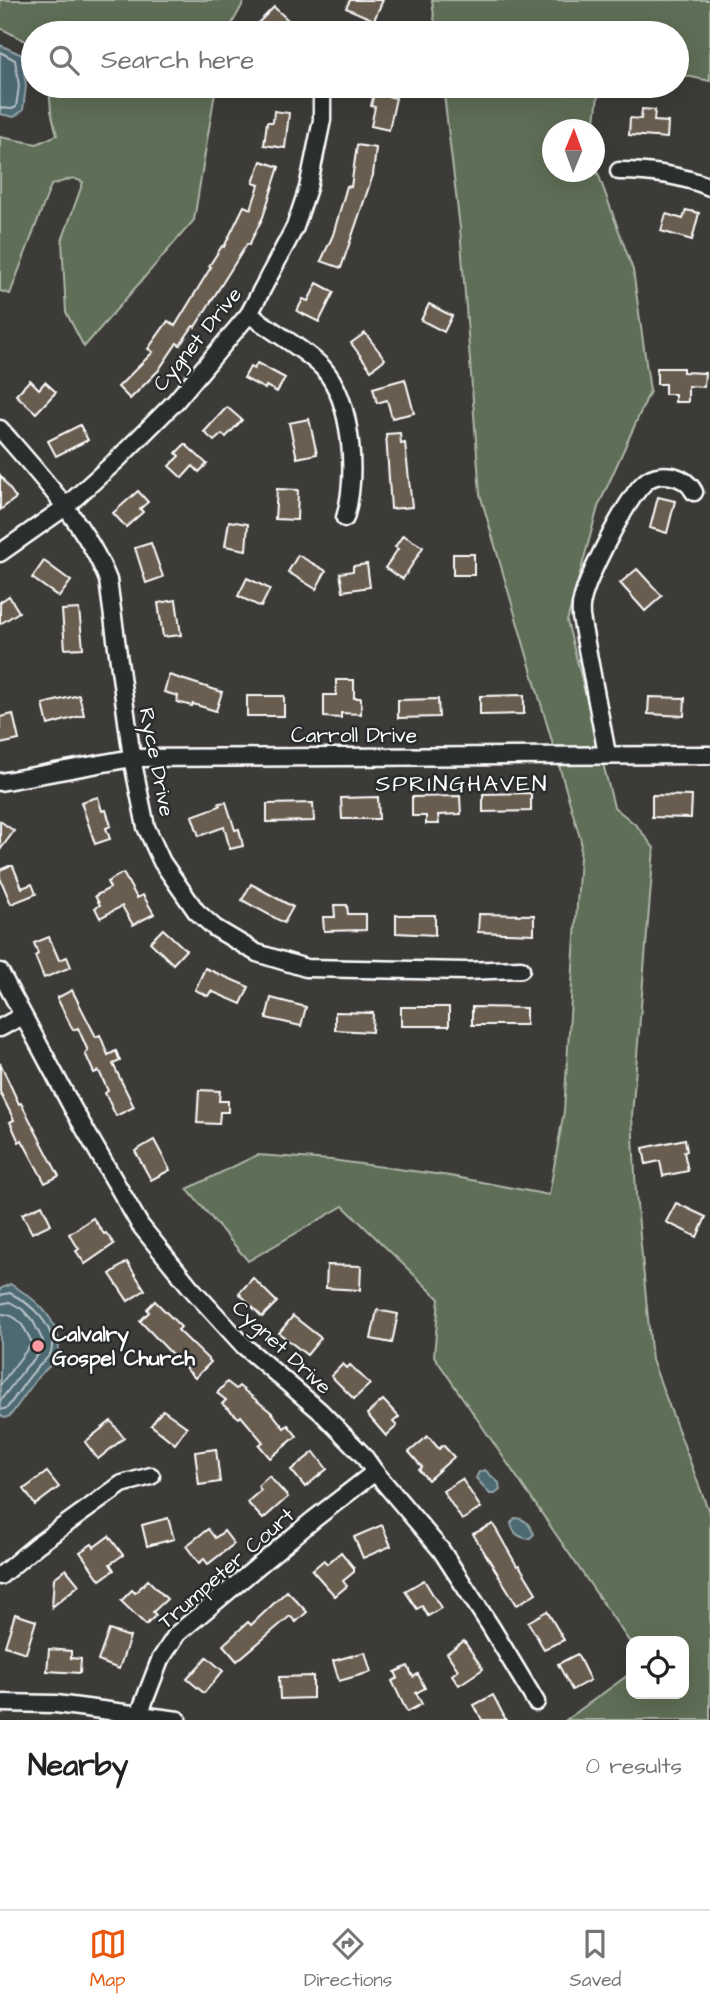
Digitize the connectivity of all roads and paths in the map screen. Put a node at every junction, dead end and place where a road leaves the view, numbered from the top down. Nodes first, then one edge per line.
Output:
1 (322, 98) edge
2 (619, 171) dead end
3 (710, 187) edge
4 (249, 314) junction
5 (0, 429) edge
6 (694, 492) dead end
7 (64, 508) junction
8 (345, 518) dead end
9 (0, 553) edge
10 (607, 754) junction
11 (710, 755) edge
12 (132, 758) junction
13 (0, 782) edge
14 (521, 969) dead end
15 (0, 972) edge
16 (22, 1016) junction
17 (0, 1028) edge
18 (375, 1472) junction
19 (151, 1476) dead end
20 (0, 1576) edge
21 (536, 1702) dead end
22 (0, 1703) edge
23 (137, 1718) edge
24 (178, 1720) edge

1 - 4 street, Cygnet Drive
2 - 3 street
4 - 7 street, Cygnet Drive
4 - 8 street
5 - 7 street, Ryce Drive
6 - 10 street
7 - 9 street, Cygnet Drive
7 - 12 street, Ryce Drive
10 - 11 street, Carroll Drive
10 - 12 street, Carroll Drive
12 - 13 street, Carroll Drive
12 - 14 street, Ryce Drive
15 - 16 street, Cygnet Drive
16 - 17 street
16 - 18 street, Cygnet Drive
18 - 21 street, Cygnet Drive
18 - 23 street, Trumpeter Court
19 - 20 street
22 - 23 street
23 - 24 street

